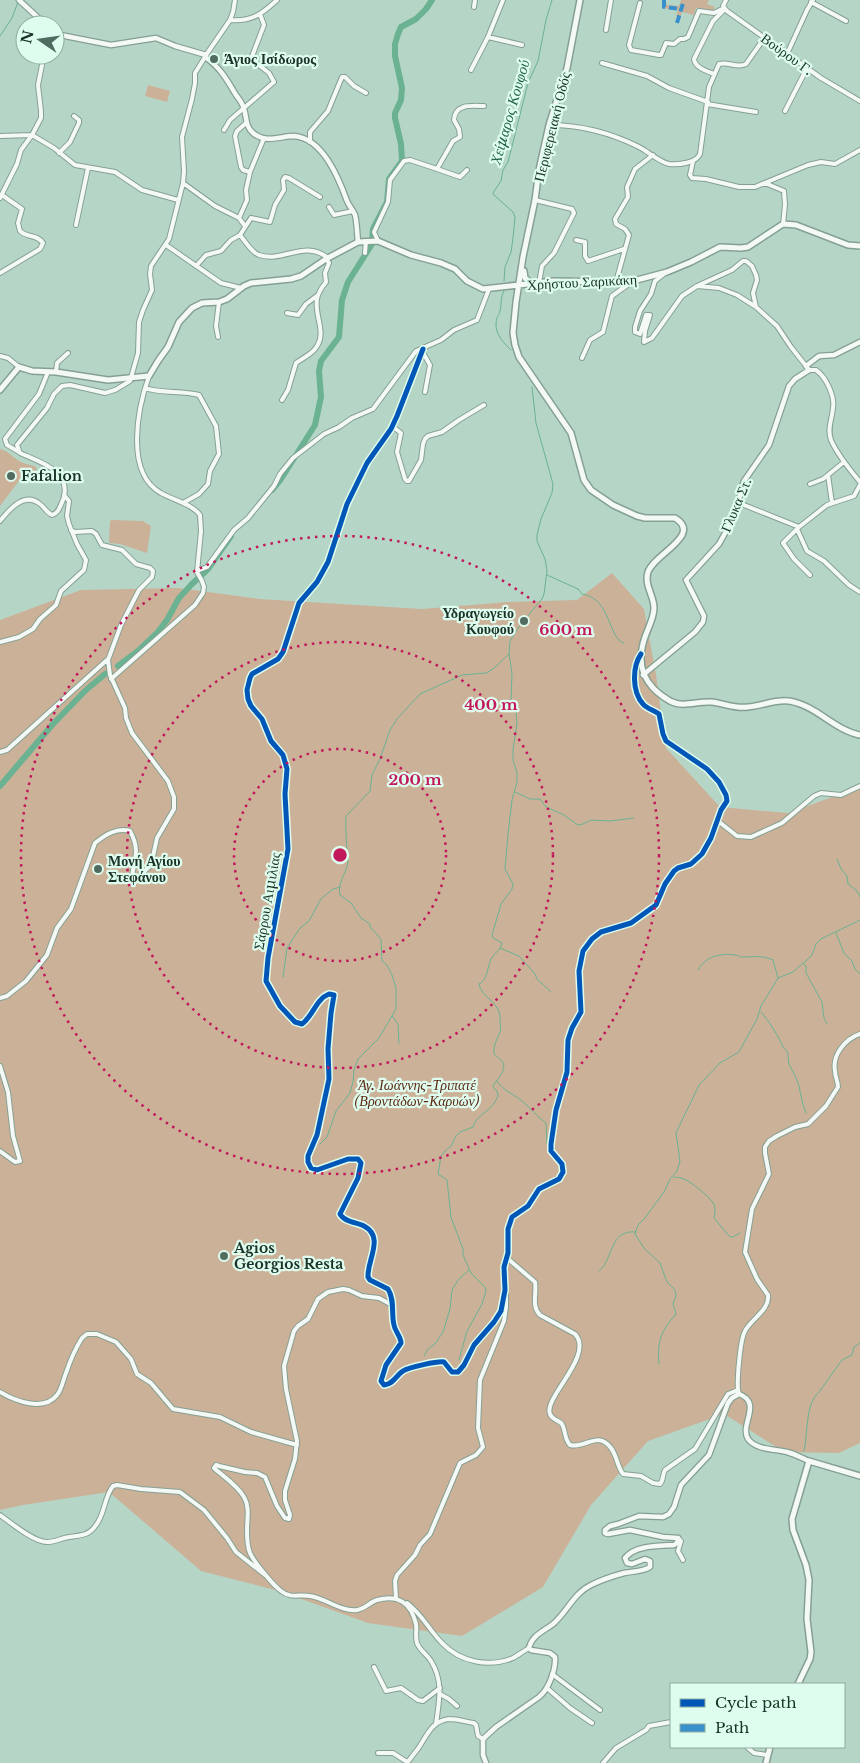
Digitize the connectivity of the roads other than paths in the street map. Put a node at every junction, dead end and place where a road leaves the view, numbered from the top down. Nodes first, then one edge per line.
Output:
1 (19, 0) edge
2 (234, 0) edge
3 (277, 0) edge
4 (476, 0) edge
5 (503, 0) edge
6 (580, 0) edge
7 (611, 0) edge
8 (726, 0) edge
9 (812, 1) edge
10 (640, 3) dead end
11 (474, 7) dead end
12 (724, 9) junction
13 (260, 14) junction
14 (35, 15) edge
15 (230, 20) junction
16 (846, 21) dead end
17 (606, 30) dead end
18 (65, 36) edge
19 (488, 37) junction
20 (764, 37) junction
21 (522, 45) dead end
22 (788, 54) junction
23 (205, 56) junction
24 (602, 63) dead end
25 (42, 65) edge
26 (807, 68) junction
27 (471, 70) dead end
28 (714, 74) junction
29 (366, 94) dead end
30 (860, 101) edge
31 (707, 103) junction
32 (484, 106) dead end
33 (244, 109) junction
34 (785, 111) dead end
35 (756, 112) dead end
36 (74, 116) dead end
37 (246, 123) junction
38 (550, 125) junction
39 (224, 130) dead end
40 (32, 135) junction
41 (0, 136) edge
42 (264, 138) junction
43 (310, 142) junction
44 (860, 150) edge
45 (59, 153) junction
46 (653, 155) junction
47 (693, 161) junction
48 (88, 168) junction
49 (437, 170) junction
50 (467, 170) dead end
51 (250, 172) junction
52 (766, 183) junction
53 (183, 184) junction
54 (1, 196) edge
55 (320, 197) dead end
56 (178, 200) junction
57 (535, 200) junction
58 (329, 207) dead end
59 (353, 211) junction
60 (239, 218) junction
61 (783, 224) junction
62 (76, 225) dead end
63 (245, 226) junction
64 (240, 235) junction
65 (576, 240) dead end
66 (372, 241) junction
67 (358, 242) junction
68 (166, 245) junction
69 (860, 246) edge
70 (624, 249) junction
71 (365, 253) dead end
72 (524, 254) junction
73 (327, 258) junction
74 (196, 266) junction
75 (524, 271) junction
76 (0, 272) edge
77 (667, 272) junction
78 (633, 281) junction
79 (616, 282) junction
80 (539, 283) junction
81 (533, 284) junction
82 (521, 285) junction
83 (697, 286) junction
84 (507, 287) junction
85 (241, 288) junction
86 (489, 289) junction
87 (318, 295) junction
88 (219, 302) junction
89 (516, 302) junction
90 (756, 307) junction
91 (287, 313) dead end
92 (515, 322) junction
93 (218, 337) dead end
94 (860, 342) edge
95 (423, 350) junction
96 (68, 353) dead end
97 (0, 356) edge
98 (582, 358) dead end
99 (19, 367) junction
100 (807, 368) junction
101 (48, 372) junction
102 (56, 372) junction
103 (149, 376) junction
104 (131, 379) junction
105 (146, 388) junction
106 (0, 390) edge
107 (425, 392) dead end
108 (282, 400) dead end
109 (484, 405) dead end
110 (392, 426) junction
111 (19, 452) junction
112 (844, 462) junction
113 (828, 475) junction
114 (810, 484) dead end
115 (860, 484) edge
116 (64, 495) junction
117 (183, 503) junction
118 (739, 503) junction
119 (832, 503) junction
120 (0, 521) edge
121 (798, 528) junction
122 (71, 530) junction
123 (197, 572) junction
124 (810, 574) dead end
125 (860, 592) edge
126 (0, 642) edge
127 (641, 654) junction
128 (108, 661) junction
129 (643, 675) junction
130 (111, 677) junction
131 (860, 735) edge
132 (0, 752) edge
133 (860, 786) edge
134 (718, 821) junction
135 (0, 998) edge
136 (860, 1034) edge
137 (0, 1066) edge
138 (0, 1151) edge
139 (507, 1258) junction
140 (505, 1290) junction
141 (392, 1305) junction
142 (0, 1392) edge
143 (739, 1392) junction
144 (297, 1445) junction
145 (809, 1461) junction
146 (860, 1476) edge
147 (0, 1515) edge
148 (678, 1538) junction
149 (683, 1560) dead end
150 (268, 1577) junction
151 (396, 1598) junction
152 (403, 1601) junction
153 (529, 1648) junction
154 (374, 1667) dead end
155 (552, 1674) junction
156 (798, 1683) edge
157 (440, 1688) junction
158 (546, 1688) junction
159 (440, 1694) junction
160 (457, 1706) dead end
161 (600, 1710) dead end
162 (670, 1722) edge
163 (592, 1723) dead end
164 (436, 1724) junction
165 (483, 1739) junction
166 (749, 1748) edge
167 (770, 1748) edge
168 (378, 1753) dead end
169 (767, 1755) junction
170 (407, 1762) edge
171 (486, 1763) edge
172 (603, 1763) edge
173 (766, 1763) edge

1 - 14 street
2 - 15 street
3 - 13 street
4 - 11 street
5 - 19 street
6 - 38 main road, Περιφερειακή Οδός
7 - 17 street
8 - 12 street
9 - 16 street
9 - 22 street
10 - 12 street
12 - 20 street, Βούρου Γ.
12 - 28 street
13 - 15 street
13 - 33 street
15 - 23 street
18 - 23 street
19 - 21 street
19 - 27 street
20 - 22 street, Βούρου Γ.
20 - 28 street
22 - 26 street, Βούρου Γ.
23 - 33 street
23 - 53 street
24 - 31 street
25 - 40 street
26 - 30 street, Βούρου Γ.
26 - 34 street
28 - 31 street
29 - 43 street
31 - 35 street
31 - 47 street
32 - 49 street
33 - 37 street
33 - 39 street
36 - 45 street
37 - 42 street
37 - 51 street
38 - 46 street
38 - 57 main road, Περιφερειακή Οδός
40 - 41 street
40 - 45 street
40 - 54 street
42 - 43 street
42 - 51 street
43 - 59 street
44 - 52 street
45 - 48 street
46 - 47 street
46 - 70 street
47 - 52 street
48 - 56 street
48 - 62 street
49 - 50 street
49 - 66 street
51 - 60 street
52 - 61 street
53 - 56 street
53 - 60 street
54 - 76 street
55 - 63 street
56 - 68 street
57 - 72 main road, Περιφερειακή Οδός
57 - 80 street
58 - 59 street
59 - 67 street
60 - 63 street
61 - 69 main road
61 - 77 main road, Χρήστου Σαρικάκη
63 - 64 street
64 - 73 street
64 - 74 street
65 - 70 street
66 - 67 main road
66 - 71 street
66 - 86 main road, Χρήστου Σαρικάκη
67 - 73 main road
68 - 74 street
68 - 104 street
70 - 79 street
72 - 75 main road, Περιφερειακή Οδός
72 - 82 main road, Περιφερειακή Οδός
73 - 85 main road
73 - 87 street
74 - 85 street
75 - 81 main road
75 - 82 main road, Περιφερειακή Οδός
77 - 78 main road, Χρήστου Σαρικάκη
77 - 83 street
78 - 79 main road, Χρήστου Σαρικάκη
78 - 98 street
79 - 80 main road, Χρήστου Σαρικάκη
80 - 81 main road, Χρήστου Σαρικάκη
81 - 82 main road, Χρήστου Σαρικάκη
82 - 84 main road, Χρήστου Σαρικάκη
82 - 89 main road, Περιφερειακή Οδός
82 - 92 main road, Περιφερειακή Οδός
83 - 90 street
83 - 90 street
84 - 86 main road, Χρήστου Σαρικάκη
84 - 89 main road
85 - 88 main road
86 - 95 street
87 - 91 street
87 - 108 street
88 - 93 street
88 - 103 main road
89 - 92 main road, Περιφερειακή Οδός
90 - 100 street
92 - 127 main road, Περιφερειακή Οδός
94 - 100 street, Γλυκα Στ.
95 - 107 street
95 - 110 street, Σάρρου Αιμιλίας
95 - 123 street
96 - 102 street
97 - 99 street
99 - 101 main road
99 - 106 main road
100 - 112 street
100 - 118 street, Γλυκα Στ.
101 - 102 main road
101 - 111 street
102 - 104 main road
103 - 104 main road
103 - 105 street
104 - 111 street
105 - 117 street
105 - 117 street
109 - 110 street
110 - 141 street, Σάρρου Αιμιλίας
111 - 116 street
112 - 113 street
112 - 115 street
113 - 114 street
113 - 119 street
115 - 119 street
116 - 120 street
116 - 122 street
117 - 123 street
118 - 121 street
118 - 129 street, Γλυκα Στ.
119 - 121 street
121 - 124 street
121 - 125 street
122 - 126 street
122 - 128 street
123 - 130 street
127 - 129 main road, Περιφερειακή Οδός
127 - 134 street
128 - 130 street
128 - 132 street
129 - 131 main road
130 - 135 street
133 - 134 street
134 - 139 street
136 - 143 street
137 - 138 street
139 - 140 street
139 - 143 street
140 - 141 street
140 - 151 street
141 - 144 street
142 - 144 street
143 - 145 street
143 - 148 street
144 - 150 street
145 - 146 main road
145 - 156 main road
147 - 150 street
148 - 149 street
148 - 153 street
150 - 151 street
151 - 152 street
152 - 153 street
152 - 157 street
153 - 155 street
154 - 157 street
155 - 158 street
155 - 161 street
157 - 159 street
158 - 163 street
158 - 165 street
159 - 160 street
159 - 164 street
162 - 172 street
164 - 165 street
164 - 170 street
165 - 171 street
166 - 169 street
167 - 169 main road
168 - 170 street
169 - 173 main road

